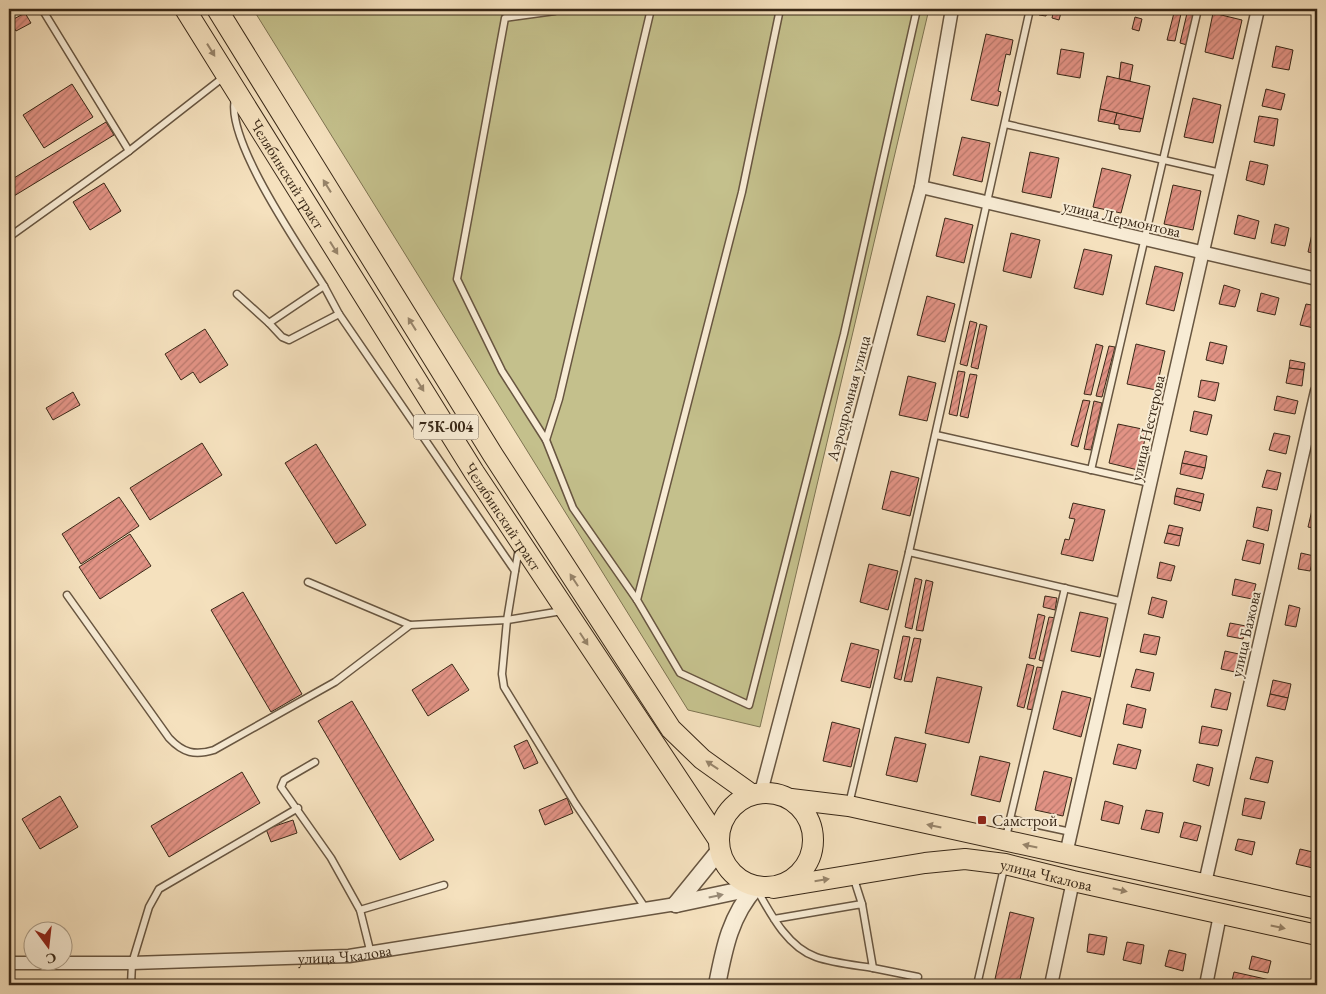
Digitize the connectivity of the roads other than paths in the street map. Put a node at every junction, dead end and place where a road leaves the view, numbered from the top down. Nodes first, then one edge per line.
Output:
1 (42, 9) edge
2 (185, 9) edge
3 (217, 9) edge
4 (557, 9) edge
5 (651, 9) edge
6 (780, 9) edge
7 (917, 9) edge
8 (952, 9) edge
9 (1030, 9) edge
10 (1198, 9) edge
11 (1258, 9) edge
12 (226, 75) junction
13 (237, 93) junction
14 (1005, 124) junction
15 (129, 152) junction
16 (1163, 159) junction
17 (1221, 172) junction
18 (921, 187) junction
19 (988, 204) junction
20 (9, 237) edge
21 (1144, 240) junction
22 (1203, 253) junction
23 (1317, 279) edge
24 (324, 286) junction
25 (237, 294) dead end
26 (339, 314) junction
27 (269, 323) junction
28 (1317, 391) edge
29 (936, 435) junction
30 (546, 440) junction
31 (1091, 470) junction
32 (1152, 483) junction
33 (520, 542) junction
34 (909, 552) junction
35 (515, 571) junction
36 (308, 582) dead end
37 (1065, 588) junction
38 (67, 595) dead end
39 (637, 600) junction
40 (1124, 602) junction
41 (565, 610) junction
42 (507, 620) junction
43 (410, 625) junction
44 (315, 762) dead end
45 (756, 793) junction
46 (791, 799) junction
47 (849, 806) junction
48 (298, 808) junction
49 (1010, 820) junction
50 (1071, 832) junction
51 (1005, 841) junction
52 (719, 845) junction
53 (1066, 854) junction
54 (1005, 864) junction
55 (852, 876) junction
56 (1074, 881) junction
57 (1205, 883) junction
58 (444, 885) dead end
59 (765, 888) junction
60 (676, 904) junction
61 (862, 904) junction
62 (646, 909) junction
63 (1317, 909) edge
64 (360, 910) junction
65 (1220, 914) junction
66 (774, 919) junction
67 (1317, 935) edge
68 (372, 954) junction
69 (9, 963) edge
70 (132, 963) junction
71 (873, 968) junction
72 (918, 977) dead end
73 (131, 985) edge
74 (717, 985) edge
75 (978, 985) edge
76 (1050, 985) edge
77 (1206, 985) edge

1 - 15 lane
2 -> 12 main road, Челябинский тракт / 75К-004
45 -> 3 main road, Челябинский тракт / 75К-004
4 - 30 lane
5 - 30 lane
6 - 39 lane
7 - 39 lane
8 - 18 street, Аэродромная улица
9 - 14 lane
10 - 16 lane
11 - 17 street, улица Нестерова
12 - 13 main road, Челябинский тракт / 75К-004
12 - 15 lane
13 - 24 lane
13 -> 33 main road, Челябинский тракт / 75К-004
14 - 16 lane
14 - 19 lane
15 - 20 lane
16 - 17 lane
16 - 21 lane
17 - 22 street, улица Нестерова
18 - 19 street, улица Лермонтова
18 - 45 street, Аэродромная улица
19 - 21 street, улица Лермонтова
19 - 29 lane
21 - 22 street, улица Лермонтова
21 - 31 lane
22 - 23 street, улица Лермонтова
22 - 32 street, улица Нестерова
24 - 26 lane
24 - 27 lane
25 - 27 lane
26 - 27 lane
26 - 35 lane
28 - 57 street, улица Бажова
29 - 31 lane
29 - 34 lane
30 - 39 lane
31 - 32 lane
32 - 40 street, улица Нестерова
33 - 35 lane
33 - 41 main road, Челябинский тракт / 75К-004
34 - 37 lane
34 - 47 lane
35 - 42 lane
36 - 43 lane
37 - 40 lane
37 - 49 lane
38 - 43 lane
40 - 50 street, улица Нестерова
41 - 42 lane
41 -> 52 main road, Челябинский тракт / 75К-004
42 - 43 lane
42 - 62 lane
44 - 48 lane
45 - 46 main road
45 - 52 main road
46 - 47 main road, улица Чкалова
46 - 59 main road
51 -> 47 main road, улица Чкалова
48 - 64 lane
48 - 70 lane
49 - 50 lane
49 - 51 lane
50 - 53 street, улица Нестерова
53 -> 51 main road, улица Чкалова
52 - 59 main road
52 - 60 street
53 - 57 main road, улица Чкалова
54 - 55 main road, улица Чкалова
54 - 56 main road, улица Чкалова
54 - 75 lane
59 -> 55 main road, улица Чкалова
55 - 61 lane
56 -> 65 main road, улица Чкалова
56 - 76 street
57 - 63 main road, улица Чкалова
58 - 64 lane
60 -> 59 street
59 - 66 lane
59 - 74 street
60 - 62 street, улица Чкалова
61 - 66 lane
61 - 71 lane
62 - 68 street, улица Чкалова
64 - 68 lane
65 -> 67 main road, улица Чкалова
65 - 77 street
66 - 71 lane
68 - 70 street, улица Чкалова
69 - 70 street, улица Чкалова
70 - 73 lane
71 - 72 lane

